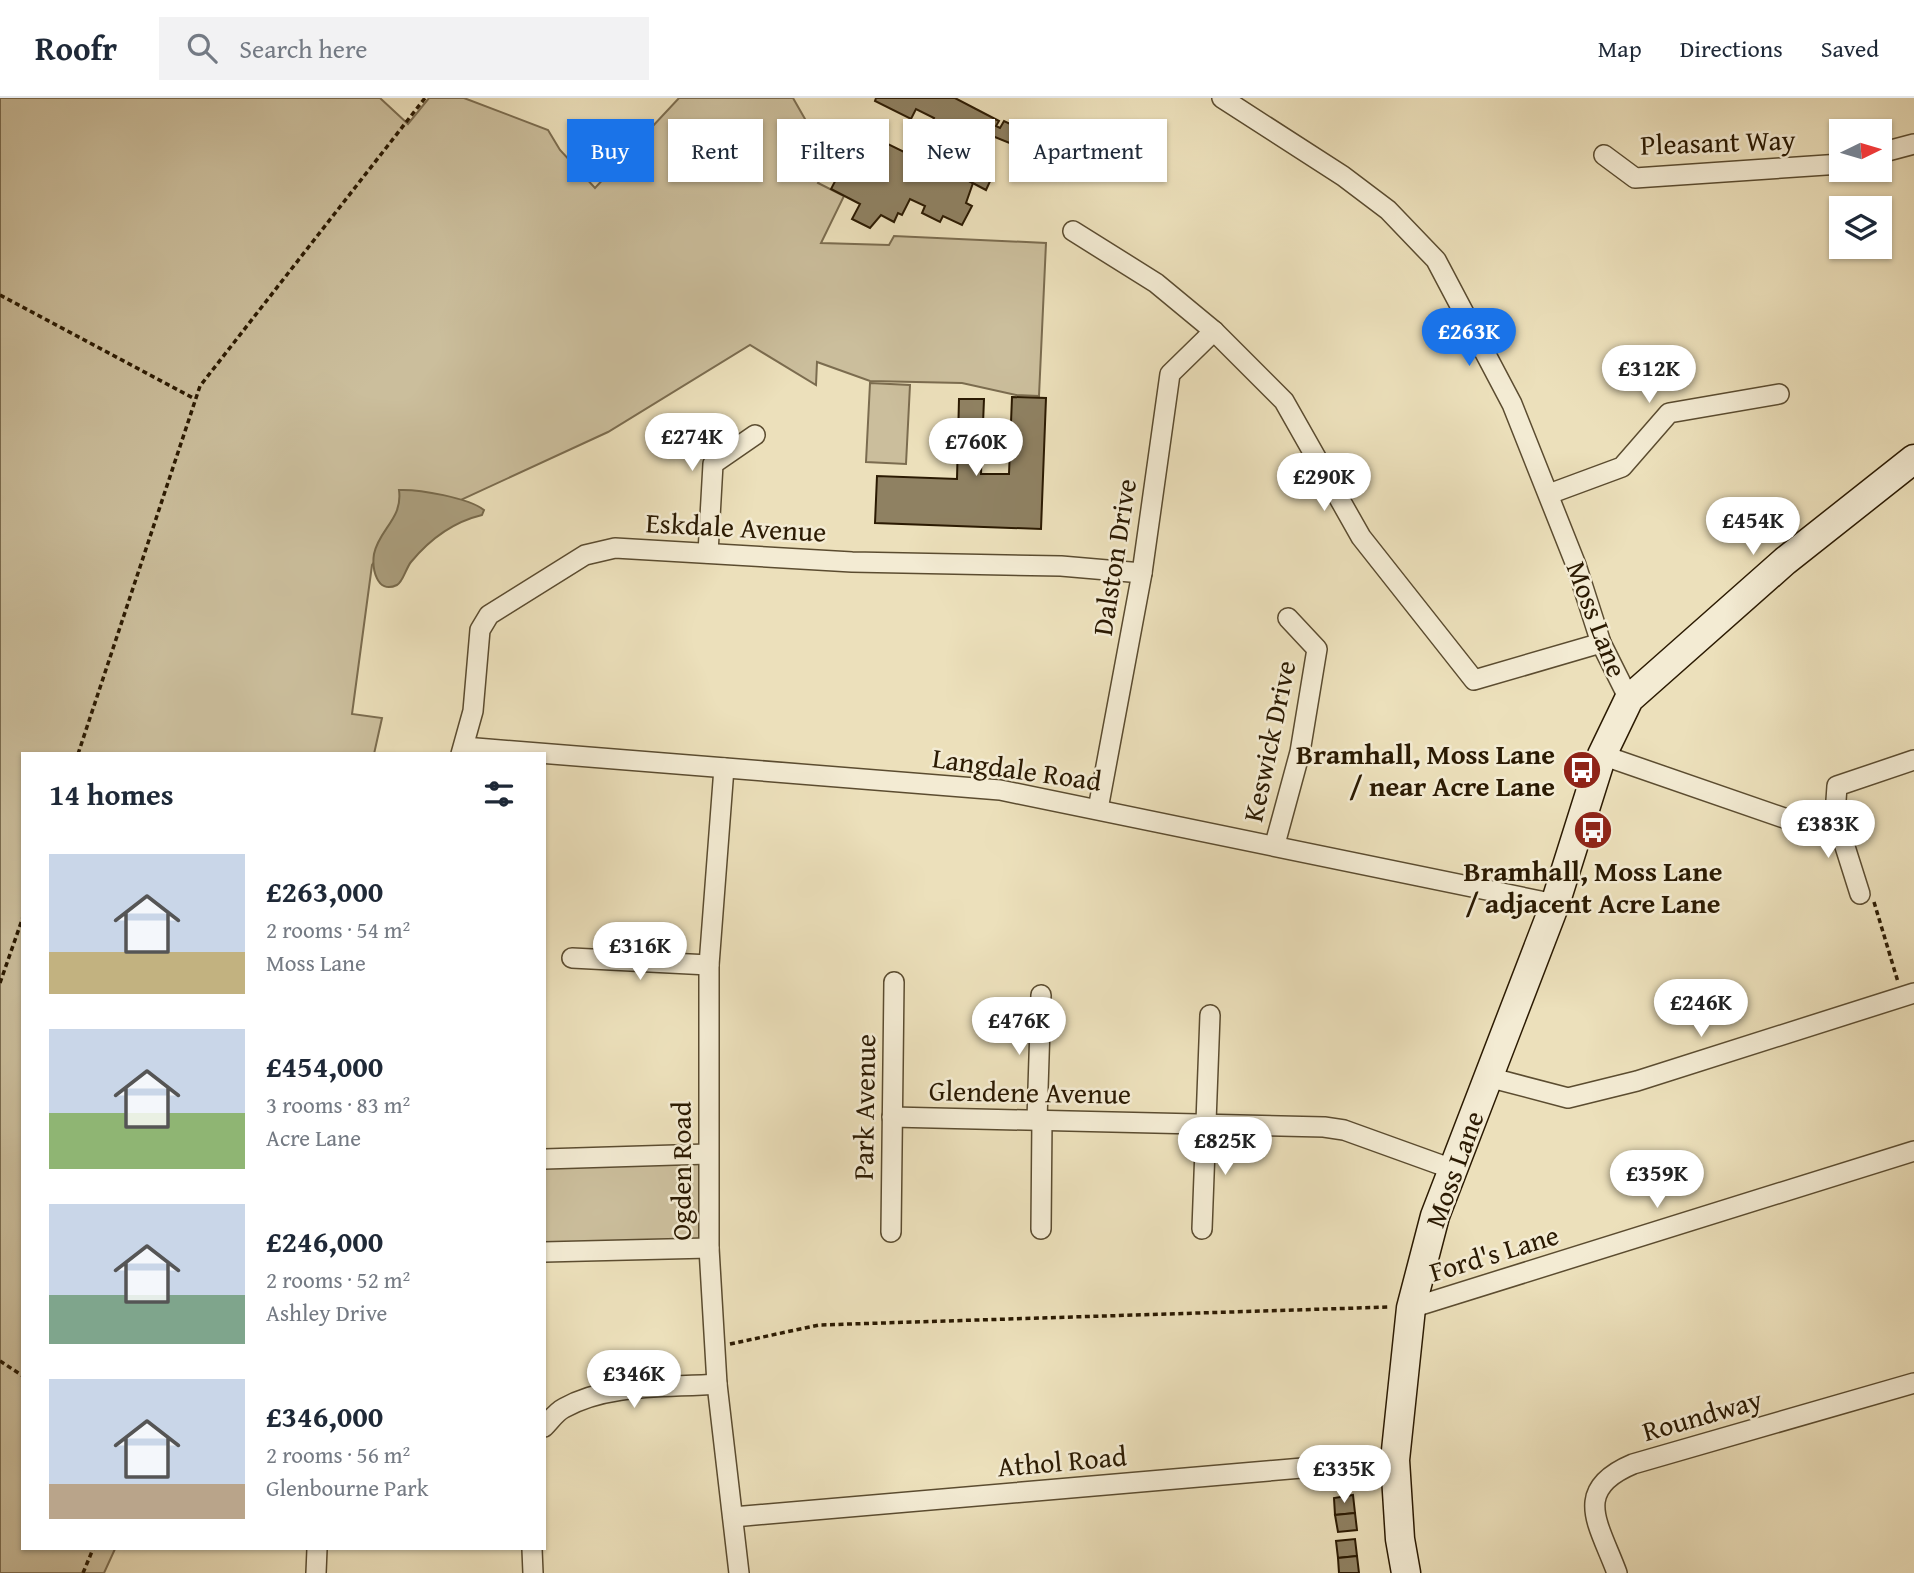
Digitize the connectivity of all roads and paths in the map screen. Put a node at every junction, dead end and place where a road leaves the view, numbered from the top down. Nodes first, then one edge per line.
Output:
1 (425, 98) edge
2 (1222, 98) edge
3 (1914, 144) edge
4 (1892, 150) edge
5 (1604, 155) dead end
6 (1829, 165) edge
7 (1073, 231) dead end
8 (0, 295) edge
9 (1214, 331) junction
10 (1779, 394) dead end
11 (195, 399) junction
12 (755, 435) dead end
13 (1914, 459) edge
14 (1549, 494) junction
15 (709, 553) junction
16 (1142, 573) junction
17 (1288, 618) dead end
18 (1601, 643) junction
19 (1629, 699) junction
20 (462, 750) edge
21 (79, 752) edge
22 (491, 752) edge
23 (1602, 755) junction
24 (546, 756) edge
25 (1914, 760) edge
26 (724, 768) junction
27 (1098, 809) junction
28 (1835, 815) junction
29 (1275, 844) junction
30 (1860, 894) joint
31 (1555, 904) junction
32 (21, 923) edge
33 (572, 958) dead end
34 (709, 965) junction
35 (894, 982) dead end
36 (0, 983) edge
37 (1041, 995) dead end
38 (1908, 995) edge
39 (1210, 1014) dead end
40 (1488, 1077) junction
41 (891, 1117) junction
42 (1040, 1119) junction
43 (1207, 1124) junction
44 (1914, 1151) edge
45 (708, 1154) junction
46 (546, 1159) edge
47 (1455, 1170) junction
48 (1041, 1229) dead end
49 (1202, 1229) dead end
50 (891, 1232) dead end
51 (709, 1248) junction
52 (546, 1251) edge
53 (1411, 1307) junction
54 (715, 1347) junction
55 (0, 1361) edge
56 (21, 1375) edge
57 (1914, 1383) edge
58 (716, 1384) junction
59 (546, 1425) edge
60 (1395, 1460) junction
61 (733, 1517) junction
62 (93, 1550) edge
63 (317, 1550) edge
64 (532, 1550) edge
65 (83, 1573) edge
66 (316, 1573) edge
67 (533, 1573) edge
68 (739, 1573) edge
69 (1406, 1573) edge
70 (1617, 1573) edge

1 - 11 path
2 - 14 street, Moss Lane
3 - 4 street
5 - 6 street, Pleasant Way
7 - 9 street
8 - 11 path
9 - 16 street, Dalston Drive
9 - 18 street
10 - 14 street
11 - 21 path
12 - 15 street
13 - 19 main road
14 - 18 street, Moss Lane
15 - 16 street, Eskdale Avenue
15 - 20 street, Eskdale Avenue
16 - 27 street, Dalston Drive
17 - 29 street, Keswick Drive
18 - 19 street, Moss Lane
19 - 23 main road, Moss Lane
20 - 22 street, Langdale Road
23 - 28 street
23 - 31 main road, Moss Lane
24 - 26 street, Langdale Road
25 - 28 street
26 - 27 street, Langdale Road
26 - 34 street, Ogden Road
27 - 29 street, Langdale Road
28 - 30 street
29 - 31 street, Langdale Road
30 - 38 path
31 - 40 main road, Moss Lane
32 - 36 path
33 - 34 street
34 - 45 street, Ogden Road
35 - 41 street, Park Avenue
37 - 42 street
38 - 40 street
39 - 43 street
40 - 47 main road, Moss Lane
41 - 42 street, Glendene Avenue
41 - 50 street, Park Avenue
42 - 43 street, Glendene Avenue
42 - 48 street
43 - 47 street, Glendene Avenue
43 - 49 street
44 - 53 street, Ford's Lane
45 - 46 street
45 - 51 street, Ogden Road
47 - 53 main road, Moss Lane
51 - 52 street
51 - 54 street, Ogden Road
53 - 54 path
53 - 60 main road, Moss Lane
54 - 58 street, Ogden Road
55 - 56 path
57 - 70 street, Roundway
58 - 59 street
58 - 61 street, Ogden Road
60 - 61 street, Athol Road
60 - 69 main road, Moss Lane
61 - 68 street, Ogden Road
62 - 65 path
63 - 66 street
64 - 67 street

